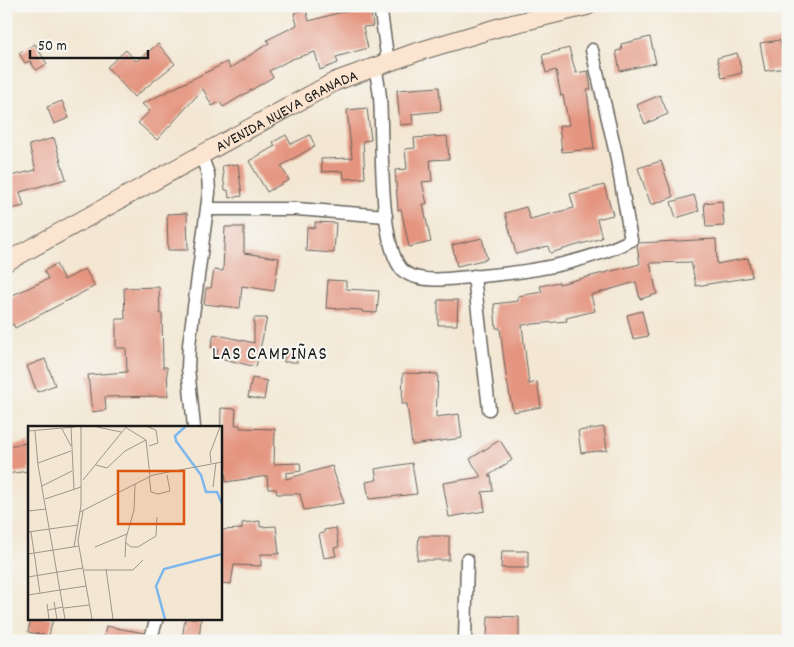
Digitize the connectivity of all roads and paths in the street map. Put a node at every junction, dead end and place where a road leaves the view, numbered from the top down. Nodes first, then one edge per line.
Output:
1 (380, 6) edge
2 (587, 6) edge
3 (592, 50) dead end
4 (382, 64) junction
5 (201, 155) junction
6 (208, 209) junction
7 (386, 216) junction
8 (6, 262) edge
9 (474, 276) junction
10 (489, 409) dead end
11 (194, 426) edge
12 (468, 560) dead end
13 (156, 620) edge
14 (150, 641) edge
15 (465, 641) edge

1 - 4 street
2 - 4 street, AVENIDA NUEVA GRANADA
3 - 9 street
4 - 5 street, AVENIDA NUEVA GRANADA
4 - 7 street
5 - 6 street
5 - 8 street, AVENIDA NUEVA GRANADA
6 - 7 street
6 - 11 street
7 - 9 street
9 - 10 street
12 - 15 street
13 - 14 street

